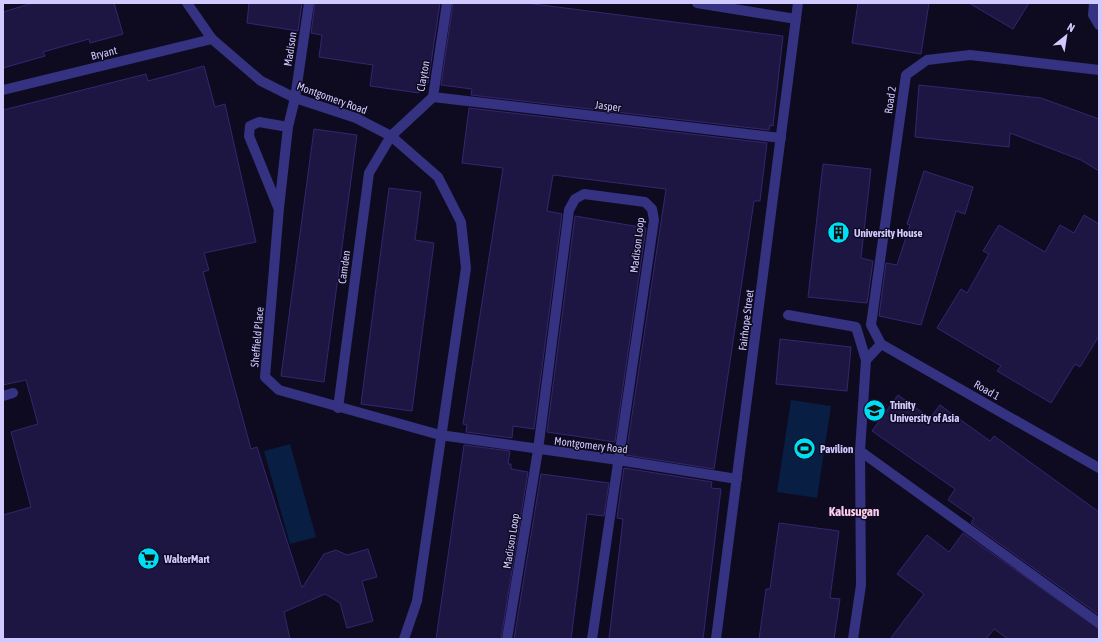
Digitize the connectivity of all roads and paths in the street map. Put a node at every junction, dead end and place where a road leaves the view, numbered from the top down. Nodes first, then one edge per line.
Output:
1 (187, 3) edge
2 (309, 3) edge
3 (447, 3) edge
4 (697, 3) edge
5 (798, 3) edge
6 (1094, 3) edge
7 (796, 19) junction
8 (1099, 24) edge
9 (212, 39) junction
10 (1099, 70) edge
11 (3, 90) edge
12 (295, 98) junction
13 (433, 98) junction
14 (288, 127) junction
15 (391, 136) junction
16 (781, 138) junction
17 (279, 208) junction
18 (788, 315) dead end
19 (881, 344) junction
20 (866, 360) junction
21 (13, 393) dead end
22 (3, 396) edge
23 (338, 408) junction
24 (440, 435) junction
25 (538, 450) junction
26 (860, 451) junction
27 (618, 460) junction
28 (1099, 468) edge
29 (737, 479) junction
30 (1099, 623) edge
31 (404, 639) edge
32 (507, 639) edge
33 (592, 639) edge
34 (716, 639) edge
35 (853, 639) edge

1 - 9 street, Montgomery Road
2 - 12 street, Madison
3 - 13 street, Clayton
4 - 7 street
5 - 7 street, Fairhope Street
6 - 8 street
7 - 16 street, Fairhope Street
9 - 11 street, Bryant
9 - 12 street, Montgomery Road
10 - 19 street, Road 2
12 - 14 street, Sheffield Place
12 - 15 street, Montgomery Road
13 - 15 street, Clayton
13 - 16 street, Jasper
14 - 17 street, Sheffield Place
14 - 17 street, Sheffield Place
15 - 23 street, Camden
15 - 24 street, Montgomery Road
16 - 29 street, Fairhope Street
17 - 23 street, Sheffield Place
18 - 20 street
19 - 20 street
19 - 28 street, Road 1
20 - 26 street
21 - 22 street
23 - 24 street, Sheffield Place
24 - 25 street, Montgomery Road
24 - 31 street, Montgomery Road
25 - 27 street, Montgomery Road
25 - 27 street, Madison Loop
25 - 32 street, Madison Loop
26 - 30 street
26 - 35 street
27 - 29 street, Montgomery Road
27 - 33 street, Madison Loop
29 - 34 street, Fairhope Street

